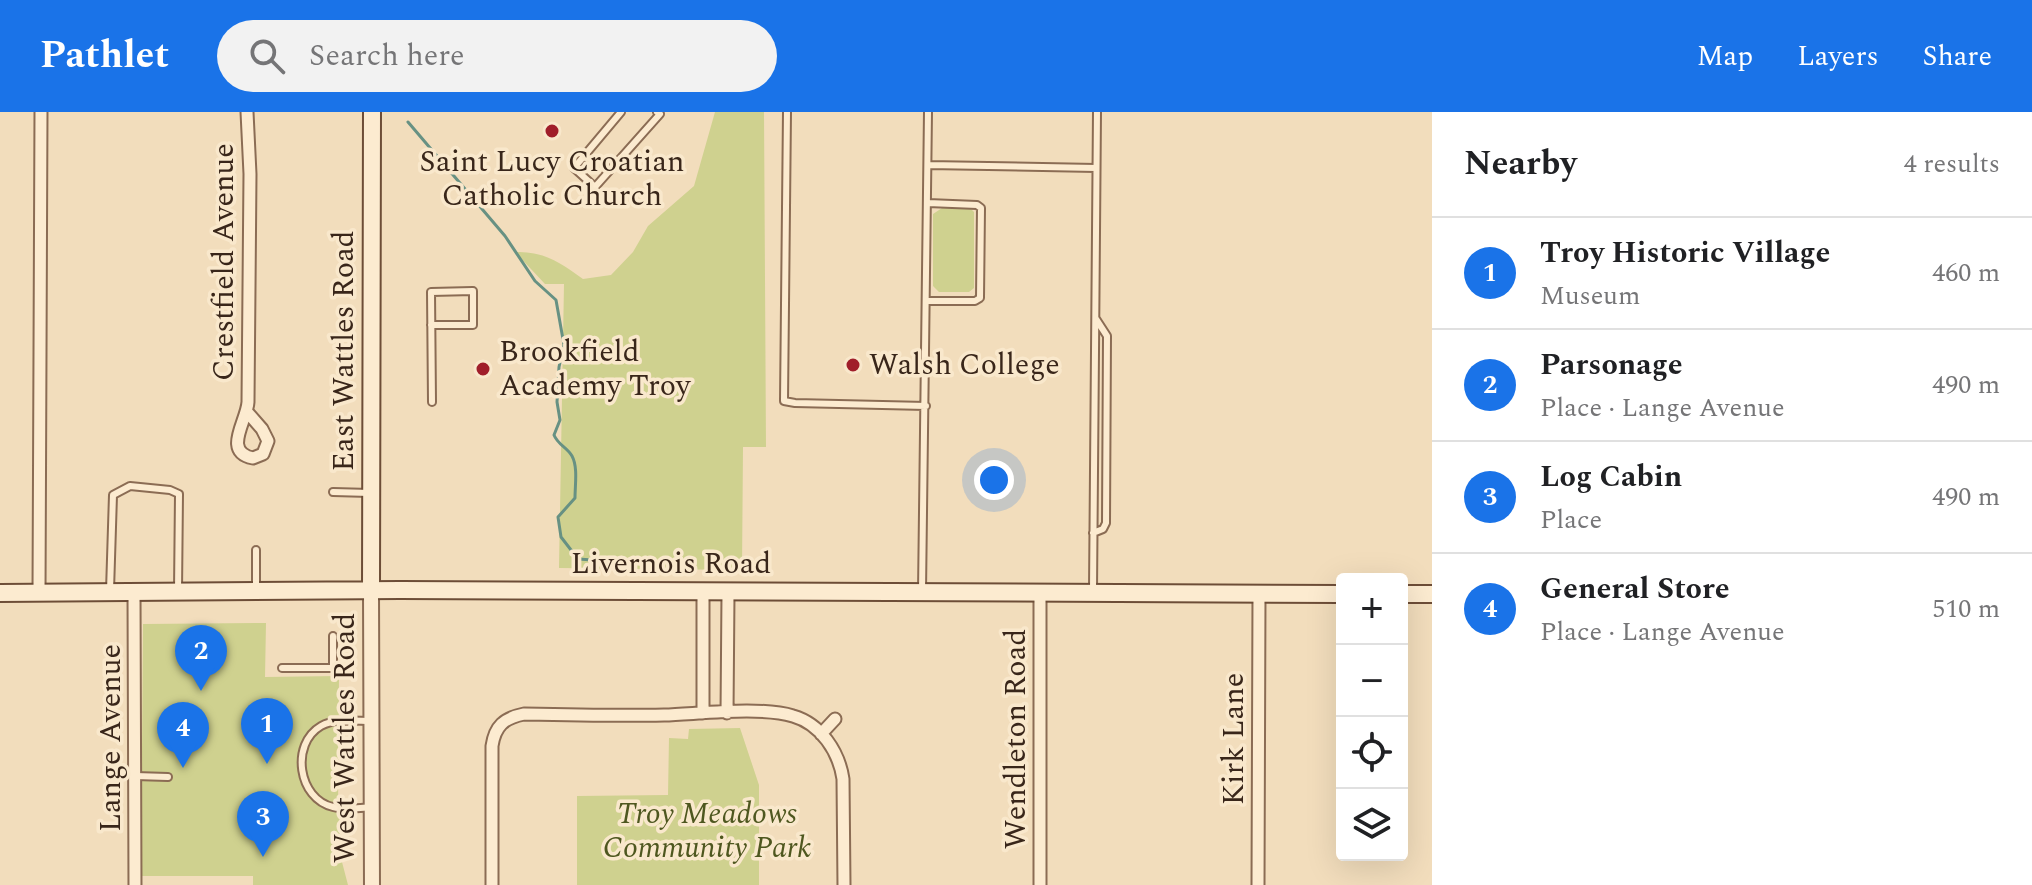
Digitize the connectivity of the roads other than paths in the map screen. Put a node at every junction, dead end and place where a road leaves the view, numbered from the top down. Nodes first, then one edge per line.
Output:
1 (41, 112) edge
2 (247, 112) edge
3 (372, 112) edge
4 (621, 112) edge
5 (657, 112) edge
6 (787, 112) edge
7 (928, 112) edge
8 (1097, 112) edge
9 (928, 165) junction
10 (1096, 168) junction
11 (928, 203) junction
12 (927, 301) junction
13 (1095, 317) junction
14 (431, 325) junction
15 (432, 402) dead end
16 (926, 406) junction
17 (248, 413) dead end
18 (333, 492) dead end
19 (371, 493) junction
20 (1093, 533) junction
21 (256, 550) dead end
22 (178, 591) junction
23 (371, 591) junction
24 (110, 592) junction
25 (134, 592) junction
26 (256, 592) junction
27 (922, 592) junction
28 (0, 593) edge
29 (39, 593) junction
30 (703, 593) junction
31 (1040, 593) junction
32 (728, 594) junction
33 (1093, 594) junction
34 (1259, 594) junction
35 (1336, 594) edge
36 (1408, 594) edge
37 (1432, 594) edge
38 (333, 636) dead end
39 (282, 668) dead end
40 (703, 713) junction
41 (727, 713) junction
42 (835, 719) dead end
43 (371, 721) junction
44 (821, 734) junction
45 (135, 776) junction
46 (168, 777) dead end
47 (372, 807) junction
48 (135, 885) edge
49 (372, 885) edge
50 (492, 885) edge
51 (844, 885) edge
52 (1040, 885) edge
53 (1258, 885) edge

1 - 29 street
2 - 17 street, Crestfield Avenue
3 - 19 main road, East Wattles Road
4 - 5 lane
6 - 16 lane
7 - 9 lane
8 - 10 lane
9 - 10 lane
9 - 11 lane
10 - 13 lane
11 - 12 lane
11 - 12 lane
12 - 16 lane
13 - 20 lane
13 - 20 lane
14 - 14 lane
14 - 15 lane
16 - 27 lane
18 - 19 lane
19 - 23 main road, East Wattles Road
20 - 33 lane
21 - 26 lane
22 - 24 lane
22 - 25 main road, Livernois Road
22 - 26 main road, Livernois Road
23 - 26 main road, Livernois Road
23 - 30 main road, Livernois Road
23 - 43 street, West Wattles Road
24 - 25 main road, Livernois Road
24 - 29 main road, Livernois Road
25 - 45 street, Lange Avenue
27 - 31 main road, Livernois Road
27 - 32 main road, Livernois Road
28 - 29 main road, Livernois Road
30 - 32 main road, Livernois Road
30 - 40 street
31 - 33 main road, Livernois Road
31 - 52 street, Wendleton Road
32 - 41 street
33 - 34 main road, Livernois Road
34 - 35 main road, Livernois Road
34 - 53 street, Kirk Lane
36 - 37 main road
38 - 39 lane
40 - 41 street
40 - 50 street
41 - 44 street
42 - 44 street
43 - 47 street, West Wattles Road
43 - 47 lane
44 - 51 street
45 - 46 lane
45 - 48 street, Lange Avenue
47 - 49 street, West Wattles Road

